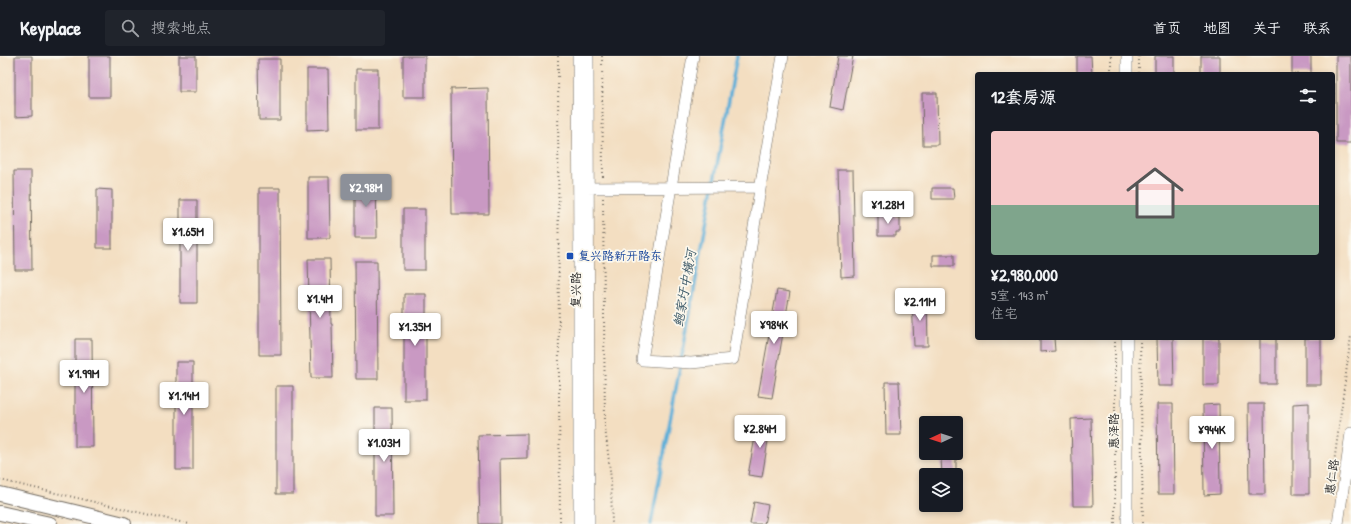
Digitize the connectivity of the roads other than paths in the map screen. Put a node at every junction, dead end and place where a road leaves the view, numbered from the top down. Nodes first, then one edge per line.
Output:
1 (578, 56) edge
2 (588, 56) edge
3 (693, 56) edge
4 (783, 56) edge
5 (1128, 56) edge
6 (1128, 72) edge
7 (760, 187) junction
8 (584, 188) junction
9 (671, 188) junction
10 (1127, 340) edge
11 (1351, 433) edge
12 (0, 494) edge
13 (0, 513) edge
14 (50, 524) edge
15 (124, 524) edge
16 (579, 524) edge
17 (589, 524) edge
18 (1127, 524) edge
19 (1338, 524) edge

1 - 8 street, 复兴路
2 - 8 street, 复兴路
3 - 9 street
4 - 7 street
5 - 6 street
7 - 9 street
7 - 9 street
8 - 9 street
8 - 16 street, 复兴路
8 - 17 street, 复兴路
10 - 18 street, 惠泽路
11 - 19 street, 惠仁路
12 - 15 main road
13 - 14 main road

